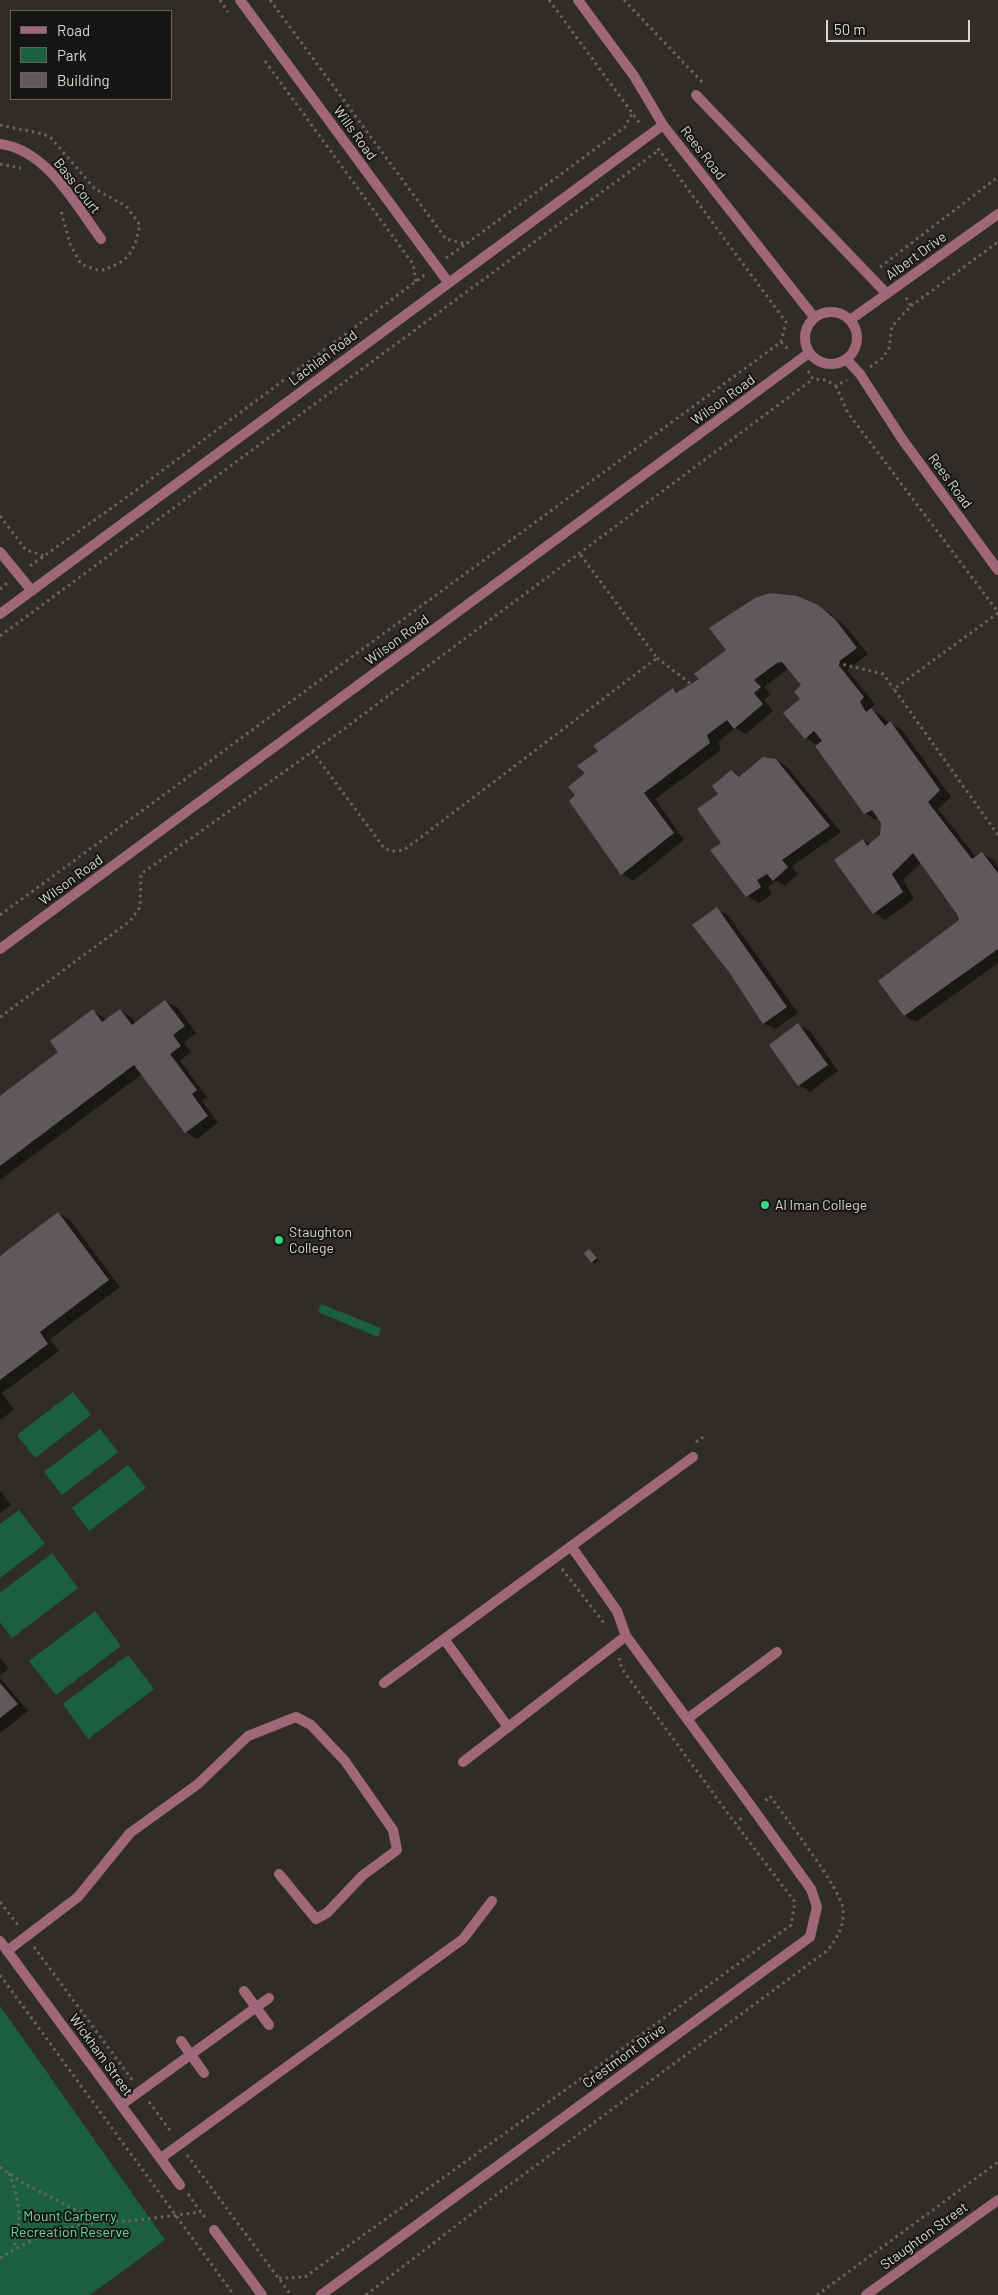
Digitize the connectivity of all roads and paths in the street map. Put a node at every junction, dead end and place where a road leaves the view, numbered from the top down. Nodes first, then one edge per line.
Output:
1 (220, 0) edge
2 (240, 0) edge
3 (270, 0) edge
4 (549, 0) edge
5 (578, 0) edge
6 (624, 0) edge
7 (232, 16) dead end
8 (261, 56) dead end
9 (708, 89) dead end
10 (696, 94) dead end
11 (632, 113) junction
12 (663, 125) junction
13 (648, 136) junction
14 (0, 144) edge
15 (659, 150) junction
16 (998, 177) edge
17 (998, 214) edge
18 (101, 239) dead end
19 (998, 242) edge
20 (466, 244) junction
21 (873, 260) dead end
22 (436, 266) junction
23 (880, 267) junction
24 (416, 282) junction
25 (448, 282) junction
26 (898, 286) junction
27 (887, 294) junction
28 (912, 306) junction
29 (814, 317) junction
30 (850, 320) junction
31 (780, 342) junction
32 (809, 353) junction
33 (846, 359) junction
34 (799, 360) junction
35 (860, 374) junction
36 (813, 379) junction
37 (836, 386) junction
38 (0, 516) edge
39 (0, 552) edge
40 (580, 554) junction
41 (45, 556) junction
42 (998, 570) edge
43 (18, 575) junction
44 (0, 588) edge
45 (32, 591) junction
46 (998, 612) edge
47 (0, 614) edge
48 (0, 636) edge
49 (657, 658) junction
50 (837, 664) dead end
51 (691, 684) dead end
52 (894, 689) junction
53 (312, 751) junction
54 (998, 835) edge
55 (0, 915) edge
56 (0, 949) edge
57 (0, 1017) edge
58 (693, 1457) dead end
59 (571, 1546) junction
60 (626, 1636) junction
61 (444, 1639) junction
62 (777, 1652) dead end
63 (384, 1683) dead end
64 (687, 1719) junction
65 (508, 1728) junction
66 (463, 1762) dead end
67 (735, 1823) dead end
68 (279, 1874) dead end
69 (492, 1901) dead end
70 (0, 1941) edge
71 (8, 1951) junction
72 (0, 1975) edge
73 (244, 1991) dead end
74 (269, 1998) dead end
75 (256, 2007) junction
76 (269, 2025) dead end
77 (181, 2041) dead end
78 (191, 2055) junction
79 (204, 2073) dead end
80 (121, 2105) junction
81 (161, 2158) junction
82 (998, 2162) edge
83 (0, 2167) edge
84 (8, 2172) junction
85 (180, 2184) joint
86 (998, 2200) edge
87 (201, 2212) junction
88 (175, 2215) junction
89 (98, 2222) junction
90 (214, 2230) joint
91 (14, 2249) junction
92 (0, 2258) edge
93 (279, 2278) dead end
94 (234, 2295) edge
95 (262, 2295) edge
96 (321, 2295) edge
97 (817, 2295) edge
98 (866, 2295) edge

1 - 7 path
2 - 22 street, Wills Road
3 - 20 path
4 - 11 path
5 - 12 street, Rees Road
6 - 9 path
8 - 24 path
10 - 27 street
11 - 13 path
11 - 20 path
12 - 13 street, Lachlan Road
12 - 29 street, Rees Road
13 - 15 path
13 - 25 street, Lachlan Road
14 - 18 street, Bass Court
15 - 31 path
15 - 48 path
16 - 23 path
17 - 26 street, Albert Drive
19 - 28 path
20 - 22 path
21 - 23 path
22 - 24 path
22 - 25 street, Wills Road
23 - 26 path
24 - 41 path
25 - 45 street, Lachlan Road
26 - 27 street, Albert Drive
26 - 28 path
27 - 30 street, Albert Drive
28 - 35 path
29 - 30 street
29 - 32 street
30 - 33 street
31 - 34 path
31 - 55 path
32 - 33 street
32 - 34 street, Wilson Road
33 - 35 street, Rees Road
34 - 36 path
34 - 56 street, Wilson Road
35 - 37 path
35 - 42 street, Rees Road
36 - 37 path
36 - 40 path
37 - 46 path
38 - 41 path
39 - 43 street
40 - 49 path
40 - 53 path
41 - 43 path
43 - 44 path
43 - 45 street
45 - 47 street, Lachlan Road
46 - 52 path
49 - 51 path
49 - 53 path
50 - 52 path
52 - 54 path
53 - 57 path
58 - 59 street
59 - 60 street, Crestmont Drive
59 - 61 street
60 - 64 street, Crestmont Drive
60 - 65 street
61 - 63 street
61 - 65 street
62 - 64 street
64 - 96 street, Crestmont Drive
65 - 66 street
67 - 93 path
68 - 71 street
69 - 81 street
70 - 71 street, Wickham Street
71 - 80 street, Wickham Street
72 - 88 path
73 - 75 street
74 - 75 street
75 - 76 street
75 - 78 street
77 - 78 street
78 - 79 street
78 - 80 street
80 - 81 street, Wickham Street
81 - 85 street, Wickham Street
82 - 97 path
83 - 84 path
84 - 89 path
84 - 91 path
85 - 87 path
86 - 98 street, Staughton Street
87 - 88 path
87 - 90 path
88 - 89 path
88 - 94 path
89 - 91 path
90 - 95 street
91 - 92 path

